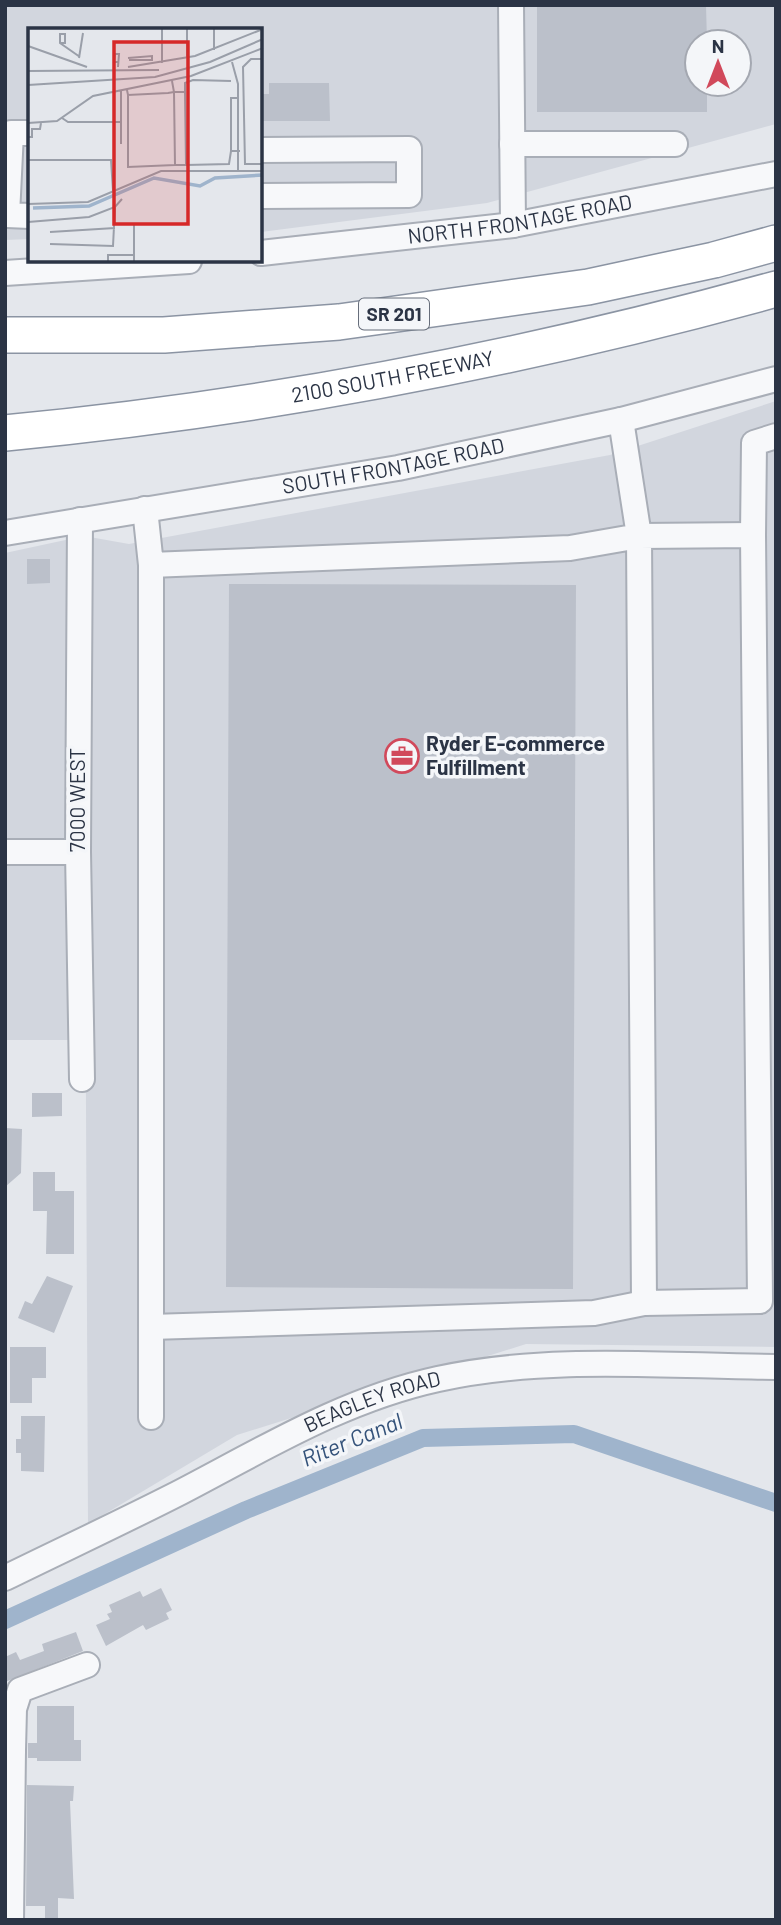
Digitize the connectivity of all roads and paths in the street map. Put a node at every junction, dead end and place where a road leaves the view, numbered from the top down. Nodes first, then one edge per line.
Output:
1 (511, 5) edge
2 (28, 133) edge
3 (512, 144) junction
4 (675, 144) dead end
5 (262, 150) edge
6 (776, 174) edge
7 (262, 196) edge
8 (28, 216) edge
9 (513, 225) junction
10 (776, 243) edge
11 (262, 253) edge
12 (173, 262) edge
13 (49, 266) edge
14 (5, 273) edge
15 (776, 289) edge
16 (5, 335) edge
17 (776, 379) edge
18 (621, 420) junction
19 (5, 433) edge
20 (776, 436) edge
21 (145, 509) junction
22 (80, 520) junction
23 (5, 533) edge
24 (753, 535) junction
25 (639, 536) junction
26 (151, 565) junction
27 (5, 852) edge
28 (78, 852) junction
29 (82, 1079) dead end
30 (768, 1301) edge
31 (644, 1303) junction
32 (151, 1327) junction
33 (776, 1367) edge
34 (151, 1417) dead end
35 (5, 1578) edge
36 (87, 1665) dead end
37 (9, 1750) edge
38 (10, 1920) edge

1 - 3 street
2 - 8 street
3 - 4 street
3 - 9 street
5 - 7 street
6 - 9 street, NORTH FRONTAGE ROAD
9 - 11 street, NORTH FRONTAGE ROAD
10 - 16 highway, SR 201
12 - 13 street
13 - 14 street
15 - 19 highway, 2100 SOUTH FREEWAY
17 - 18 street, SOUTH FRONTAGE ROAD
18 - 21 street, SOUTH FRONTAGE ROAD
18 - 25 street
20 - 24 street
21 - 22 street, SOUTH FRONTAGE ROAD
21 - 26 street
22 - 23 street, SOUTH FRONTAGE ROAD
22 - 28 street, 7000 WEST
24 - 25 street
24 - 30 street
25 - 26 street
25 - 31 street
26 - 32 street
27 - 28 street
28 - 29 street, 7000 WEST
30 - 31 street
31 - 32 street
32 - 34 street
33 - 35 street, BEAGLEY ROAD
36 - 37 street
37 - 38 street

